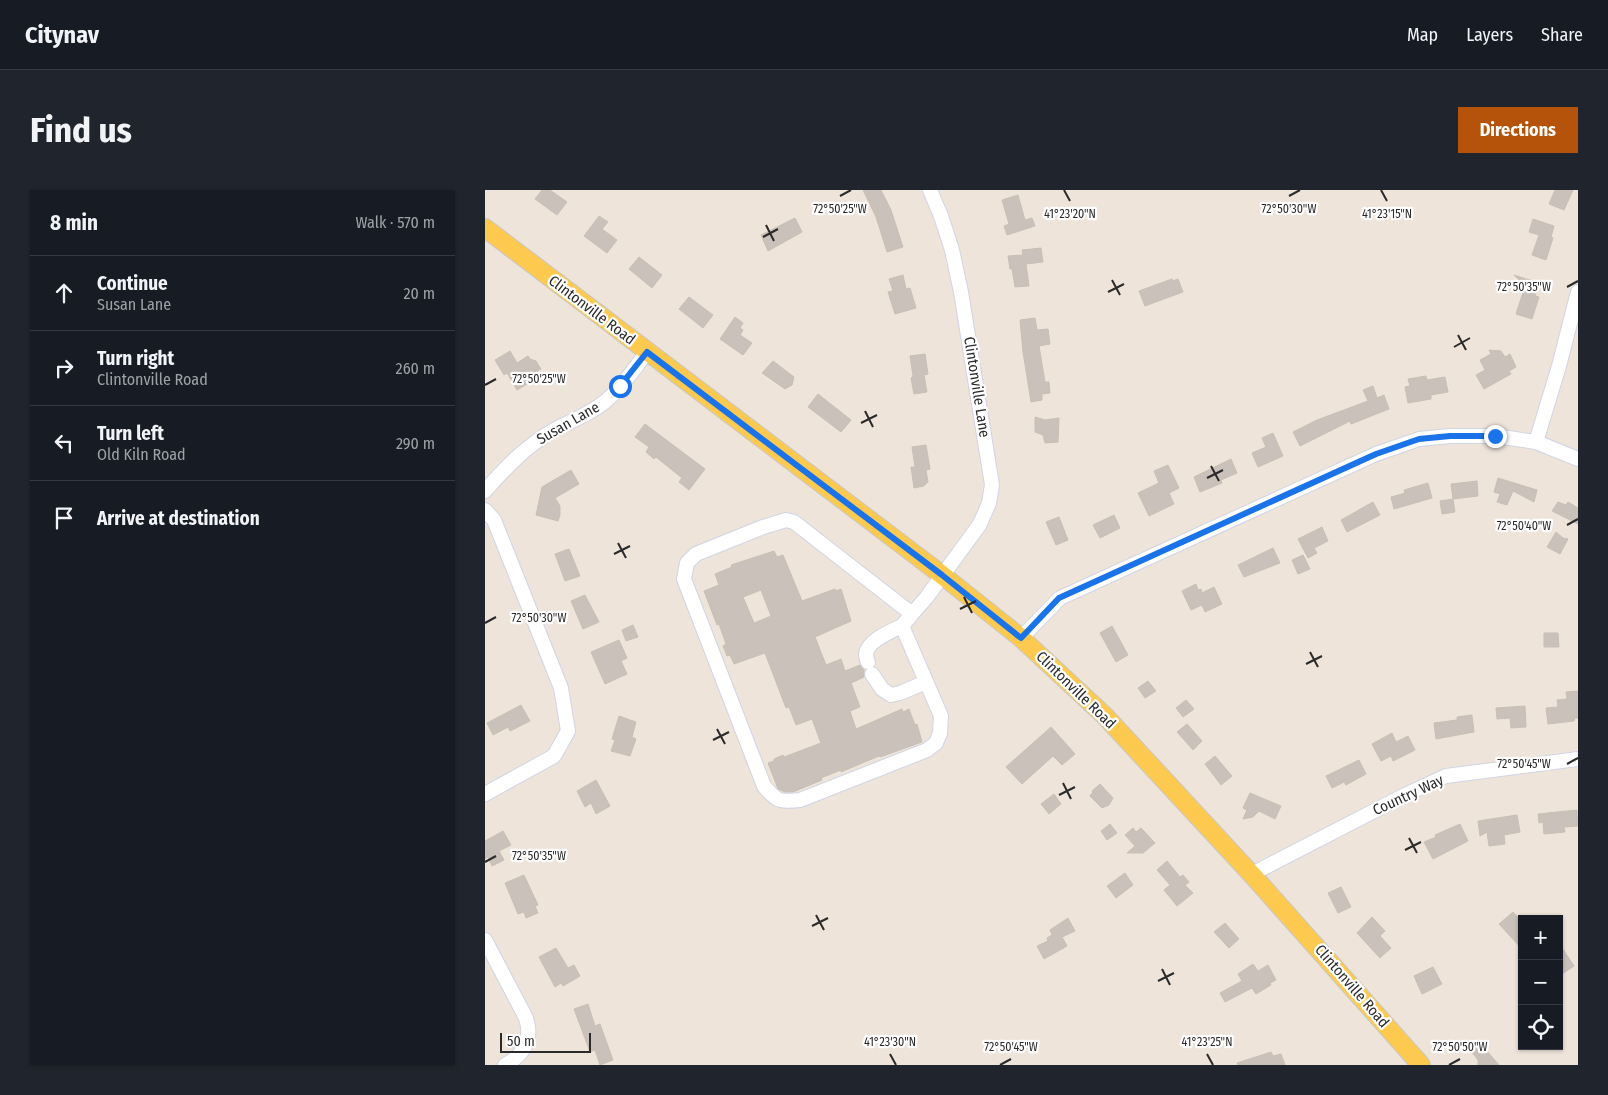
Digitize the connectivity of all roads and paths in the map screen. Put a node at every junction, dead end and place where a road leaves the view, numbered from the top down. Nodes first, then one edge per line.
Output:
1 (931, 190) edge
2 (485, 228) edge
3 (1578, 292) edge
4 (647, 352) junction
5 (1536, 442) junction
6 (1578, 459) edge
7 (485, 491) edge
8 (485, 510) edge
9 (942, 575) junction
10 (912, 614) junction
11 (902, 626) junction
12 (1021, 638) junction
13 (926, 682) junction
14 (1578, 759) edge
15 (485, 794) edge
16 (1252, 874) junction
17 (485, 940) edge
18 (505, 1065) edge
19 (1421, 1065) edge

1 - 9 street, Clintonville Lane
2 - 4 main road, Clintonville Road
3 - 5 street
4 - 7 street, Susan Lane
4 - 9 main road, Clintonville Road
5 - 6 street
5 - 12 street
8 - 15 street
9 - 10 street, Clintonville Lane
9 - 12 main road, Clintonville Road
10 - 11 street, Clintonville Lane
10 - 13 street
11 - 13 street
11 - 13 street
12 - 16 main road, Clintonville Road
14 - 16 street, Country Way
16 - 19 main road, Clintonville Road
17 - 18 street

